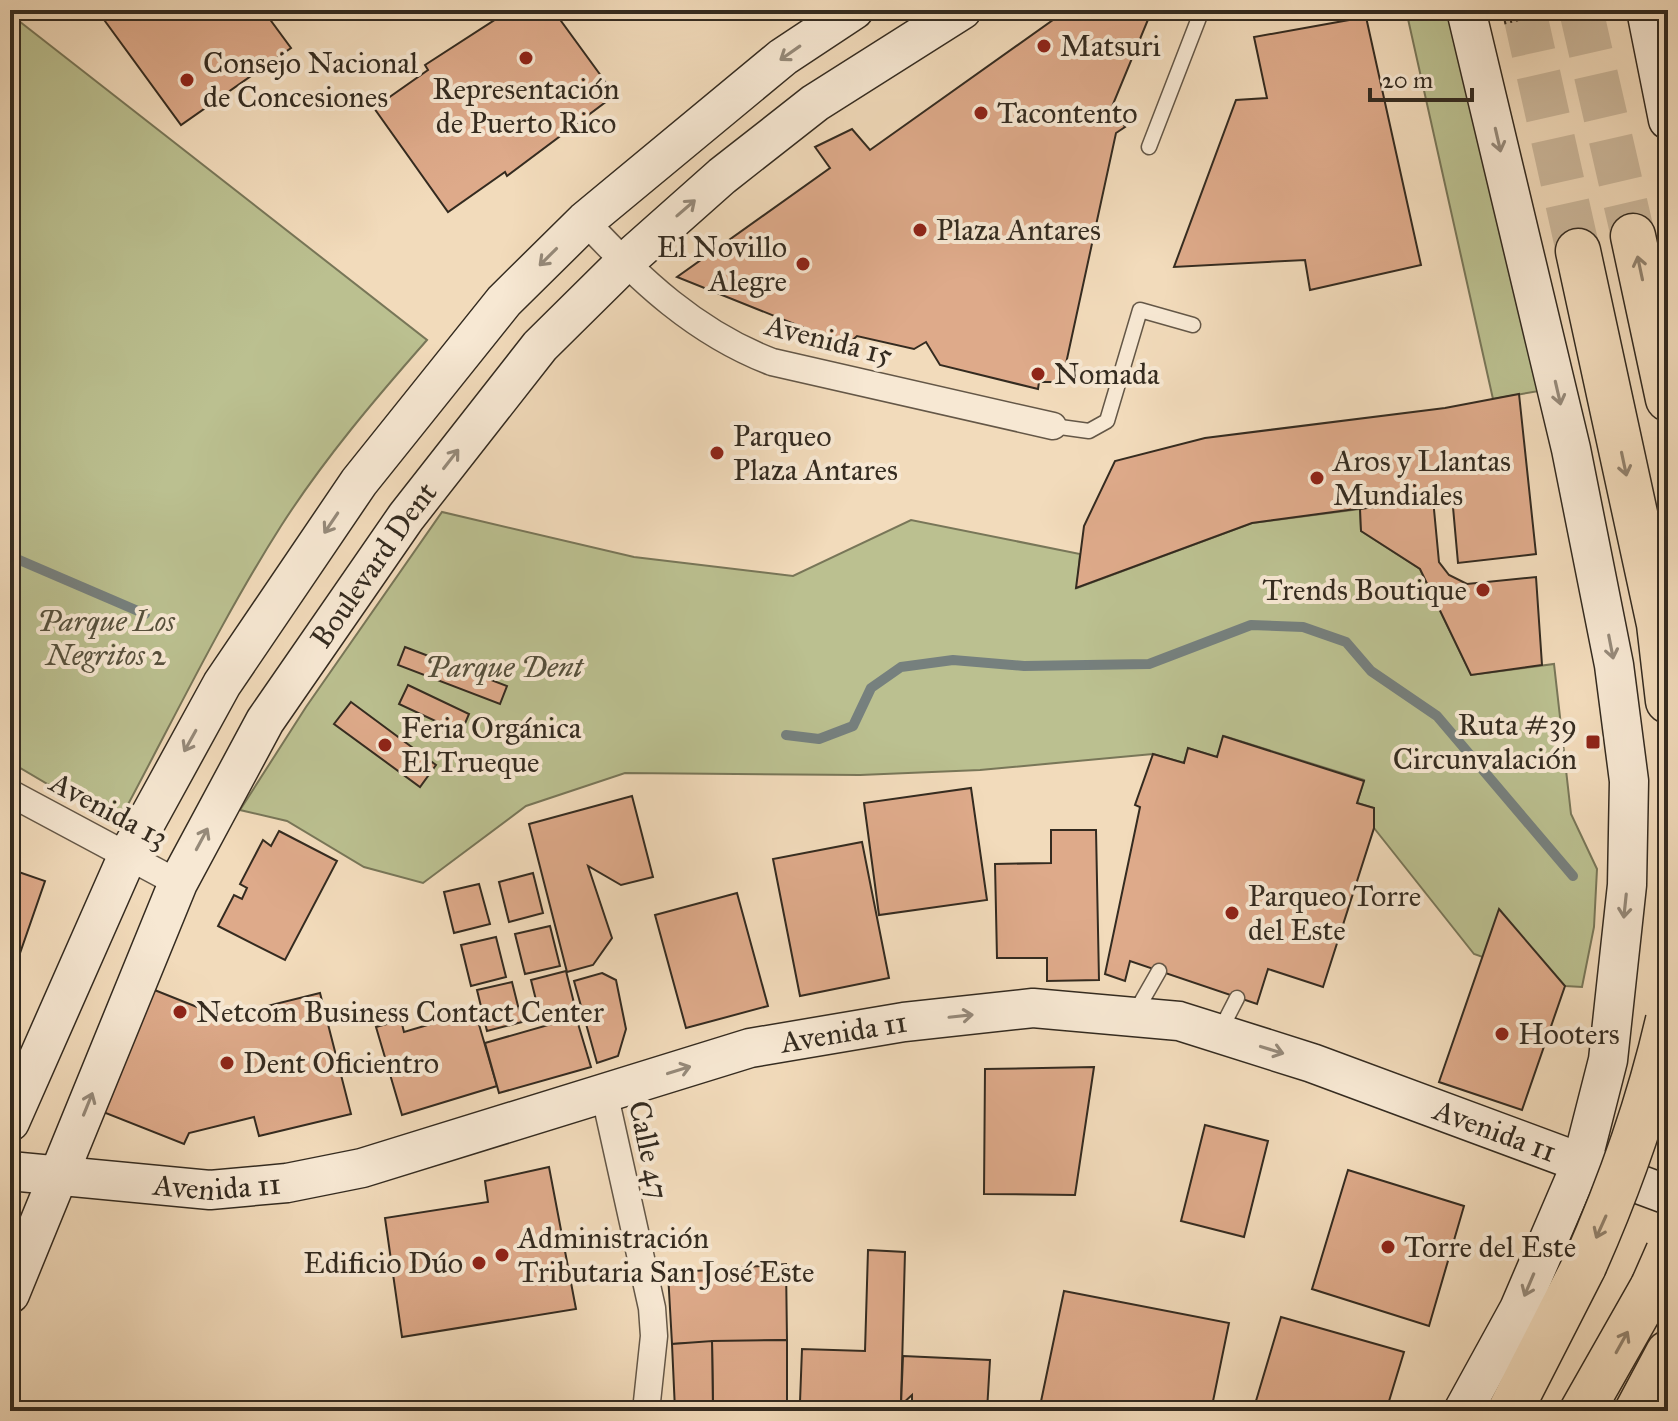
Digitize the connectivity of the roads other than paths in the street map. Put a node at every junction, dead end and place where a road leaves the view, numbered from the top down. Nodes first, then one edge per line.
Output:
1 (854, 10) edge
2 (962, 10) edge
3 (1202, 10) edge
4 (1646, 10) edge
5 (1469, 20) edge
6 (1668, 120) edge
7 (1149, 147) dead end
8 (585, 221) junction
9 (1633, 236) tunnel mouth
10 (1578, 251) tunnel mouth
11 (624, 263) junction
12 (1193, 325) dead end
13 (1668, 399) edge
14 (1053, 426) joint
15 (359, 482) junction
16 (406, 517) junction
17 (1668, 701) edge
18 (10, 793) edge
19 (127, 857) junction
20 (178, 883) junction
21 (1159, 971) dead end
22 (1237, 998) dead end
23 (1133, 1017) junction
24 (1668, 1020) edge
25 (1218, 1033) junction
26 (604, 1092) junction
27 (10, 1122) edge
28 (1582, 1162) junction
29 (10, 1171) edge
30 (58, 1176) junction
31 (1668, 1195) edge
32 (1668, 1252) edge
33 (10, 1294) edge
34 (1668, 1353) edge
35 (1518, 1397) edge
36 (1586, 1404) edge
37 (646, 1411) edge
38 (1463, 1411) edge
39 (1637, 1411) edge

1 -> 8 street, Boulevard Dent
11 -> 2 street, Boulevard Dent
3 - 7 lane
4 - 6 street
5 -> 28 street
8 - 11 street, Avenida 15
8 -> 15 street, Boulevard Dent
13 -> 9 highway
10 -> 17 highway
11 - 14 street, Avenida 15
16 -> 11 street, Boulevard Dent
12 - 14 lane
15 - 16 street
15 -> 19 street, Boulevard Dent
20 -> 16 street, Boulevard Dent
18 - 19 street, Avenida 13
19 - 20 street, Avenida 13
19 - 27 street, Boulevard Dent
30 -> 20 street, Boulevard Dent
21 - 23 lane
22 - 25 lane
23 - 25 street, Avenida 11
26 -> 23 street, Avenida 11
24 -> 35 highway, bridge
25 -> 28 street, Avenida 11
26 - 30 street, Avenida 11
26 - 37 street, Calle 47
28 - 31 street, Avenida 11
28 -> 38 street
29 - 30 street, Avenida 11
30 - 33 street, Boulevard Dent
36 -> 32 highway, bridge
34 - 39 highway

